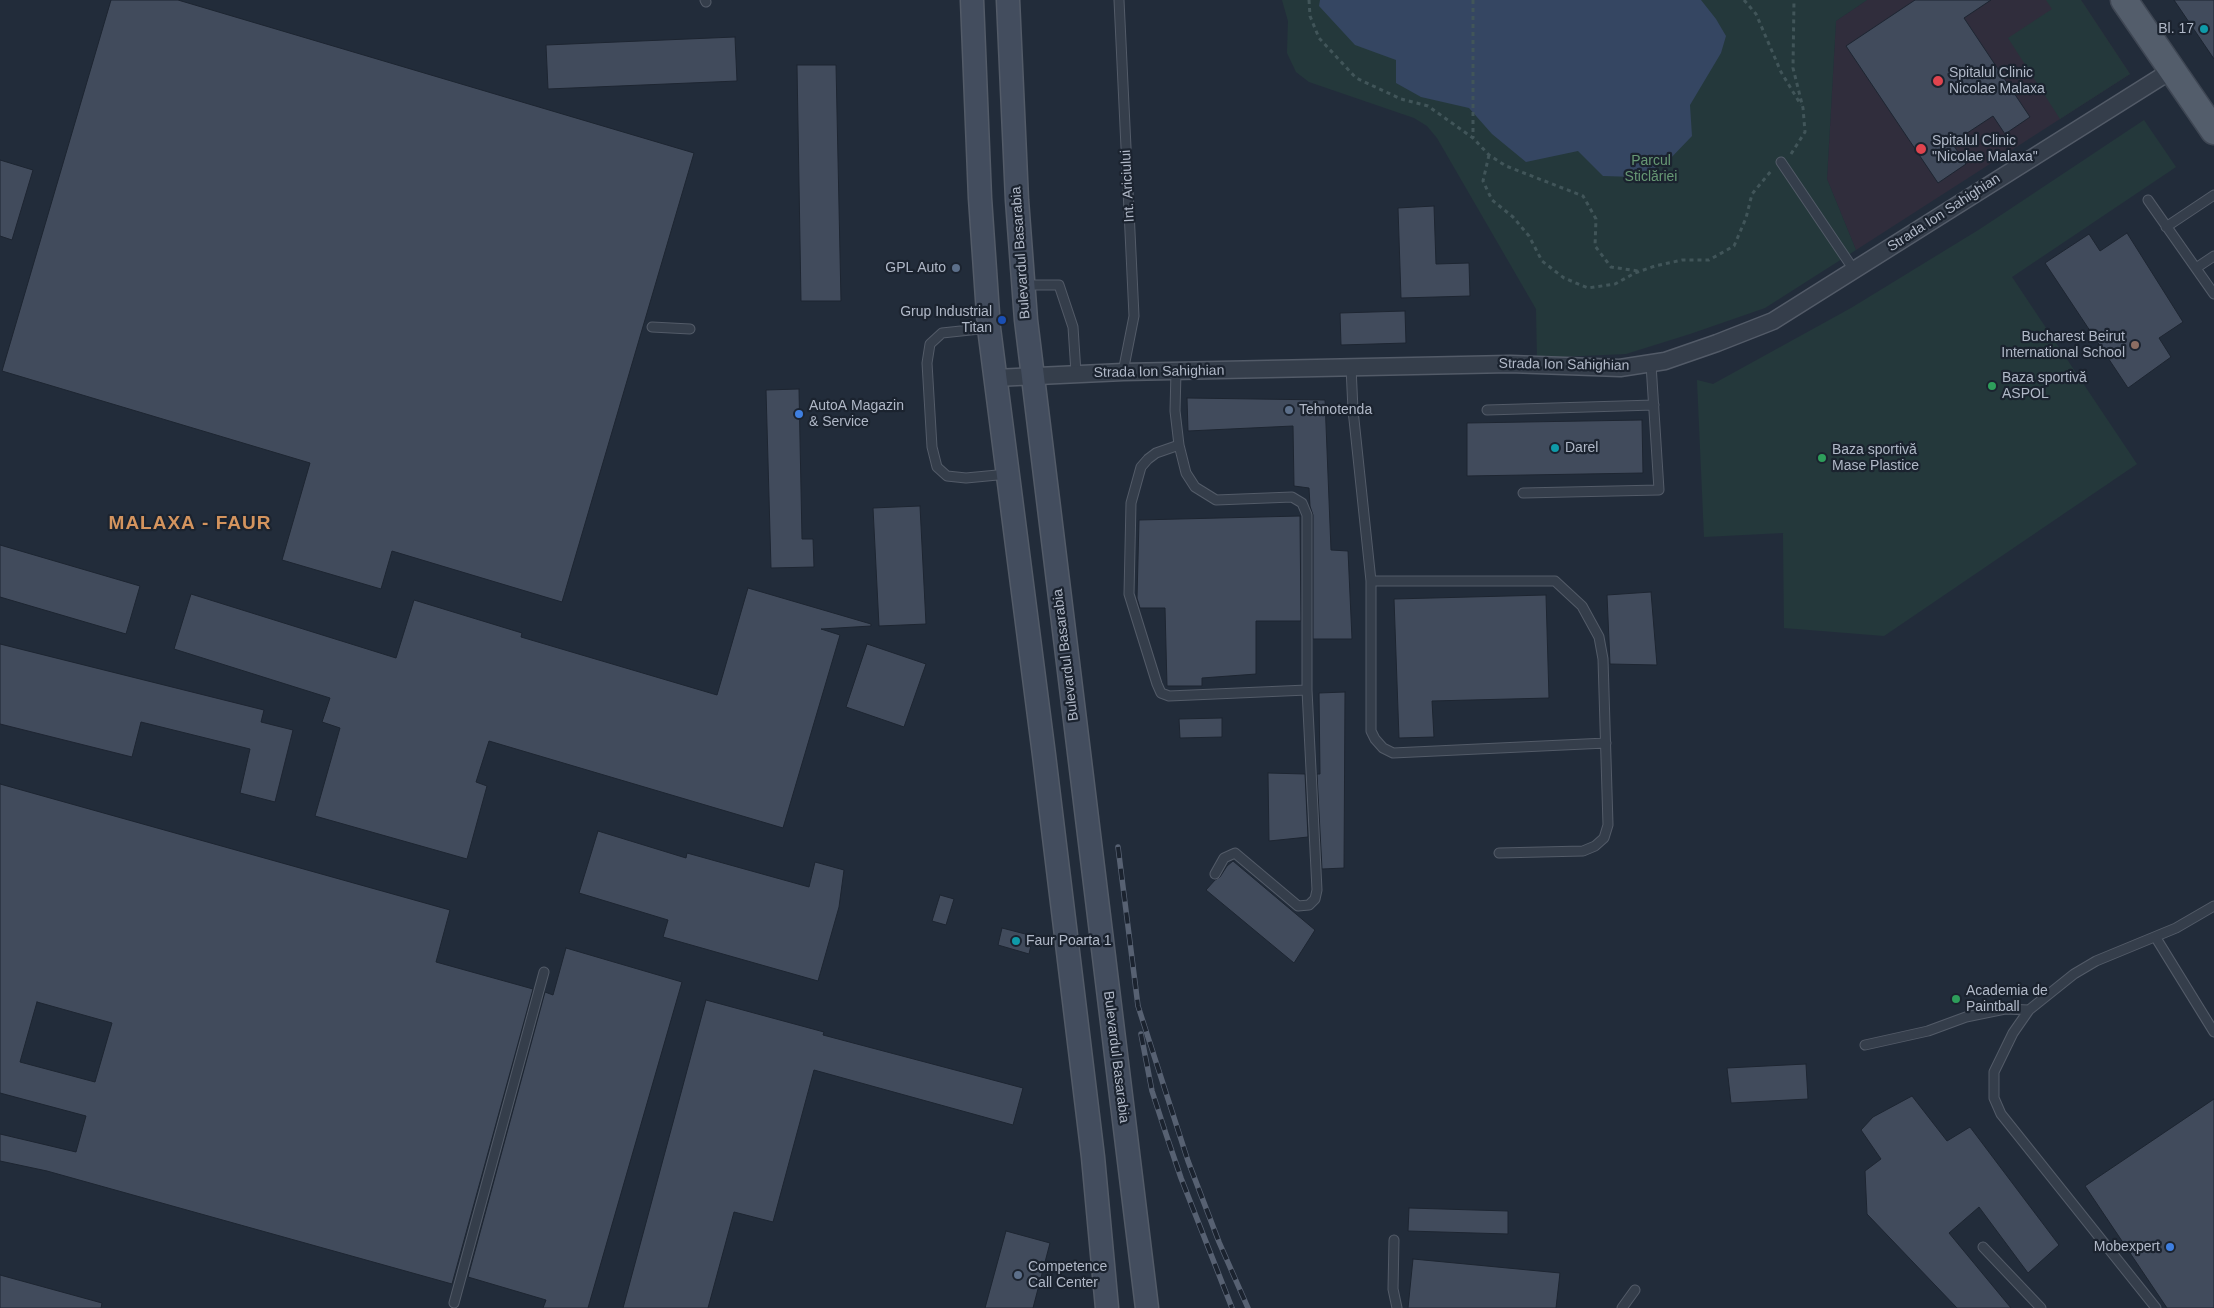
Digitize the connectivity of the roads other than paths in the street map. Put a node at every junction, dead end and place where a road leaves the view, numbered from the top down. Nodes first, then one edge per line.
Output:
1 (972, 0) edge
2 (1008, 0) edge
3 (1119, 0) edge
4 (2124, 0) edge
5 (2172, 70) junction
6 (2214, 131) edge
7 (1781, 162) road end
8 (2214, 195) edge
9 (2148, 200) dead end
10 (2166, 226) junction
11 (2214, 256) edge
12 (2196, 268) junction
13 (1854, 270) junction
14 (1022, 285) junction
15 (2214, 294) edge
16 (652, 327) dead end
17 (690, 328) dead end
18 (989, 328) junction
19 (1651, 364) junction
20 (1351, 368) junction
21 (1123, 372) junction
22 (1176, 372) junction
23 (1076, 373) junction
24 (1033, 376) junction
25 (996, 378) junction
26 (1654, 405) junction
27 (1487, 410) dead end
28 (1179, 445) junction
29 (1008, 474) junction
30 (1523, 493) dead end
31 (1371, 580) junction
32 (1307, 690) junction
33 (1606, 743) junction
34 (1499, 853) dead end
35 (1215, 874) dead end
36 (2214, 906) edge
37 (2156, 938) junction
38 (544, 972) dead end
39 (2029, 1010) junction
40 (2214, 1032) edge
41 (1865, 1045) dead end
42 (1394, 1240) dead end
43 (1983, 1247) dead end
44 (1634, 1290) dead end
45 (454, 1303) dead end
46 (1107, 1308) edge
47 (1147, 1308) edge
48 (1397, 1308) edge
49 (1622, 1308) edge
50 (2041, 1308) edge
51 (2156, 1308) edge

1 - 18 main road
2 - 14 main road, Bulevardul Basarabia
3 - 21 lane, Int. Ariciului
4 - 5 main road
5 - 6 main road
5 - 13 street, Strada Ion Sahighian
7 - 13 lane
8 - 10 lane
9 - 10 lane
10 - 12 lane
11 - 12 lane
12 - 15 lane
13 - 19 street, Strada Ion Sahighian
14 - 23 lane
14 - 24 main road, Bulevardul Basarabia
16 - 17 lane
18 - 25 main road
18 - 29 lane
19 - 20 street, Strada Ion Sahighian
19 - 26 lane
20 - 22 street, Strada Ion Sahighian
20 - 31 lane
21 - 22 street, Strada Ion Sahighian
21 - 23 street, Strada Ion Sahighian
22 - 28 lane
23 - 24 street, Strada Ion Sahighian
24 - 25 street, Strada Ion Sahighian
24 - 47 main road, Bulevardul Basarabia
25 - 29 main road
26 - 27 lane
26 - 30 lane
28 - 32 lane
28 - 32 lane
29 - 46 main road
31 - 33 lane
31 - 33 lane
32 - 35 lane
33 - 34 lane
36 - 37 lane
37 - 39 lane
37 - 40 lane
38 - 45 lane
39 - 41 lane
39 - 51 lane
42 - 48 lane
43 - 50 lane
44 - 49 lane

